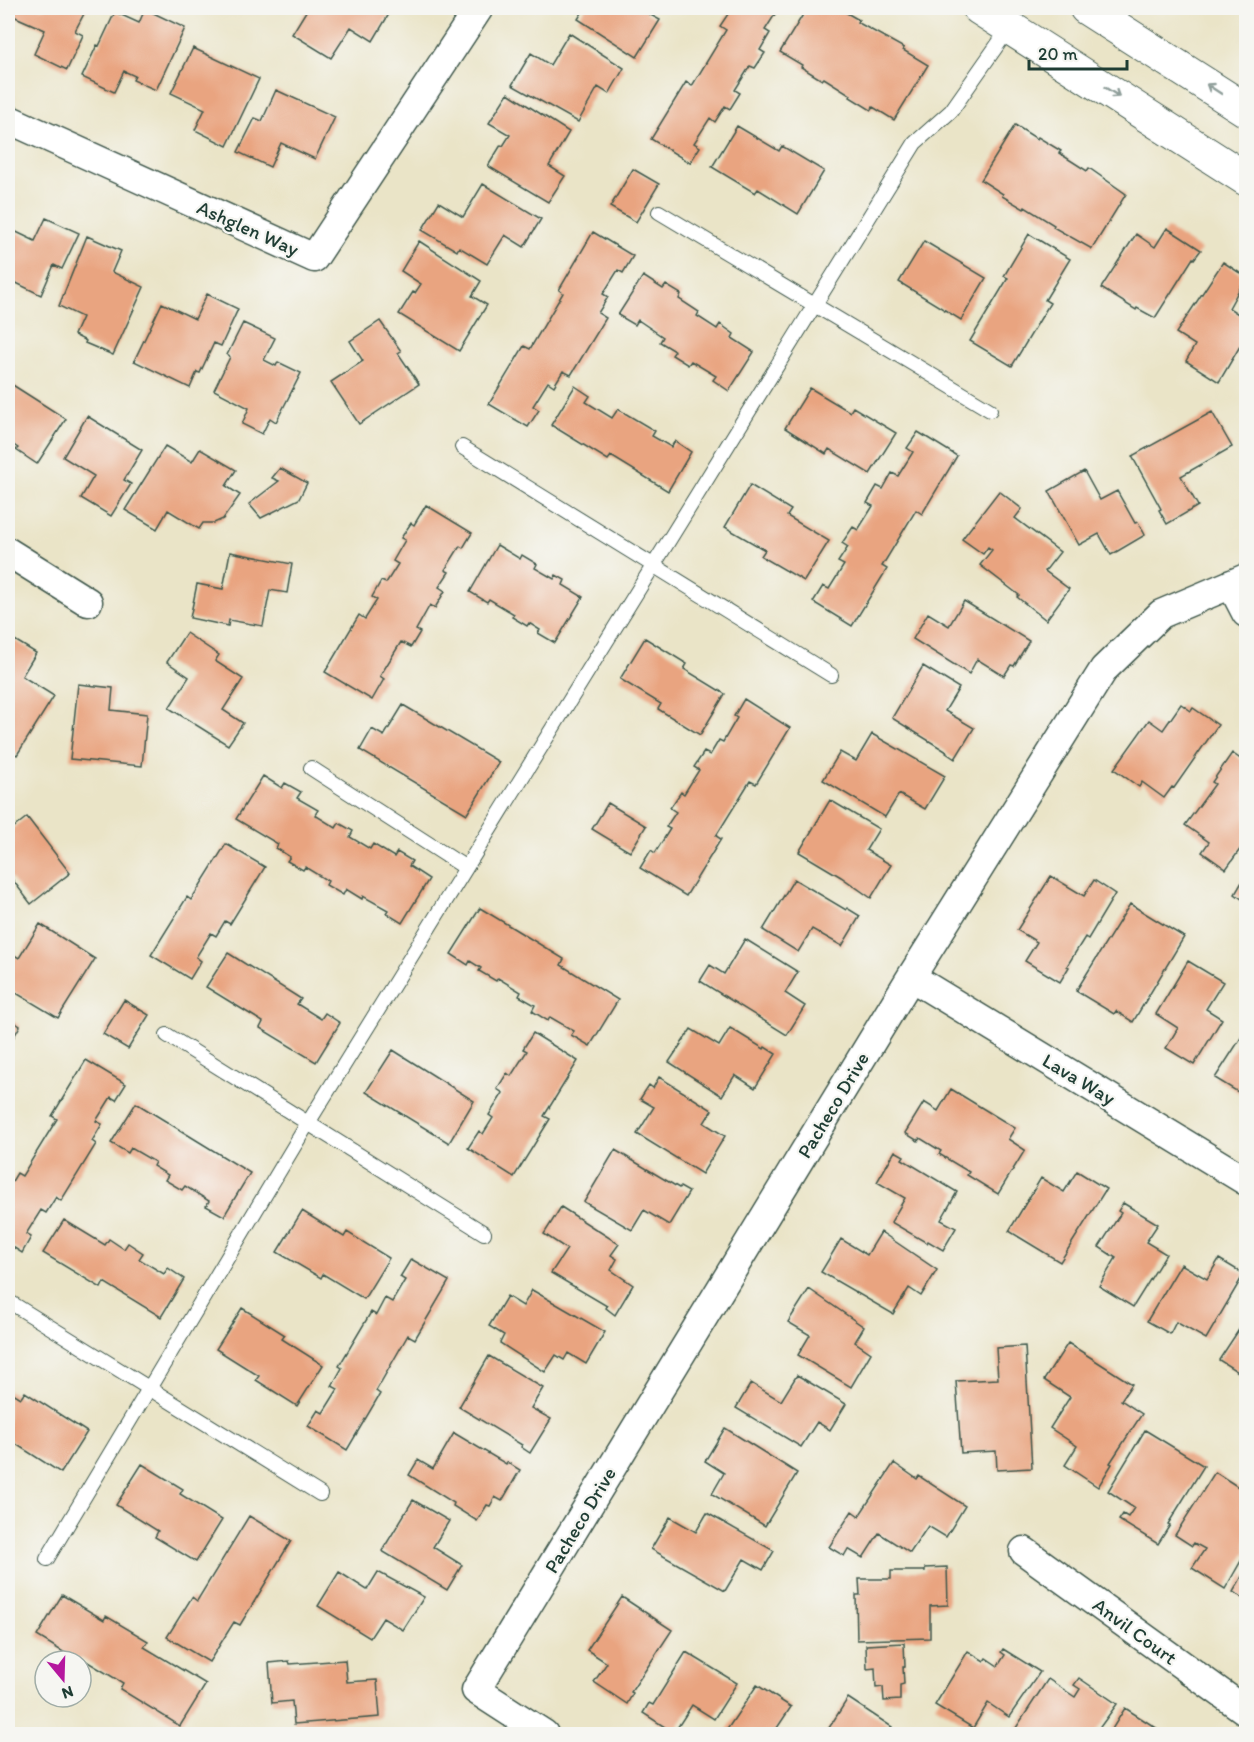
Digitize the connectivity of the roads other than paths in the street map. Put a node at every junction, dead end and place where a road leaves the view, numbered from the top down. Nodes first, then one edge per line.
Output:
1 (479, 8) edge
2 (979, 8) edge
3 (1086, 8) edge
4 (1010, 27) junction
5 (1246, 110) edge
6 (8, 119) edge
7 (1246, 179) edge
8 (659, 212) dead end
9 (813, 305) junction
10 (990, 410) dead end
11 (462, 447) dead end
12 (8, 552) edge
13 (652, 565) junction
14 (1239, 581) edge
15 (88, 602) dead end
16 (1246, 614) edge
17 (831, 675) dead end
18 (311, 768) dead end
19 (466, 868) junction
20 (911, 977) junction
21 (167, 1035) dead end
22 (308, 1123) junction
23 (1246, 1181) edge
24 (484, 1233) dead end
25 (8, 1301) edge
26 (149, 1388) junction
27 (320, 1494) dead end
28 (1024, 1551) dead end
29 (47, 1559) dead end
30 (1246, 1711) edge
31 (544, 1734) edge

1 - 6 street, Ashglen Way
2 - 4 main road
5 -> 3 main road
4 -> 7 main road
4 - 9 lane
8 - 9 lane
9 - 10 lane
9 - 13 lane
11 - 13 lane
12 - 15 street
13 - 17 lane
13 - 19 lane
14 - 16 street
14 - 20 street, Pacheco Drive
18 - 19 lane
19 - 22 lane
20 - 23 street, Lava Way
20 - 31 street, Pacheco Drive
21 - 22 lane
22 - 24 lane
22 - 26 lane
25 - 26 lane
26 - 27 lane
26 - 29 lane
28 - 30 street, Anvil Court

